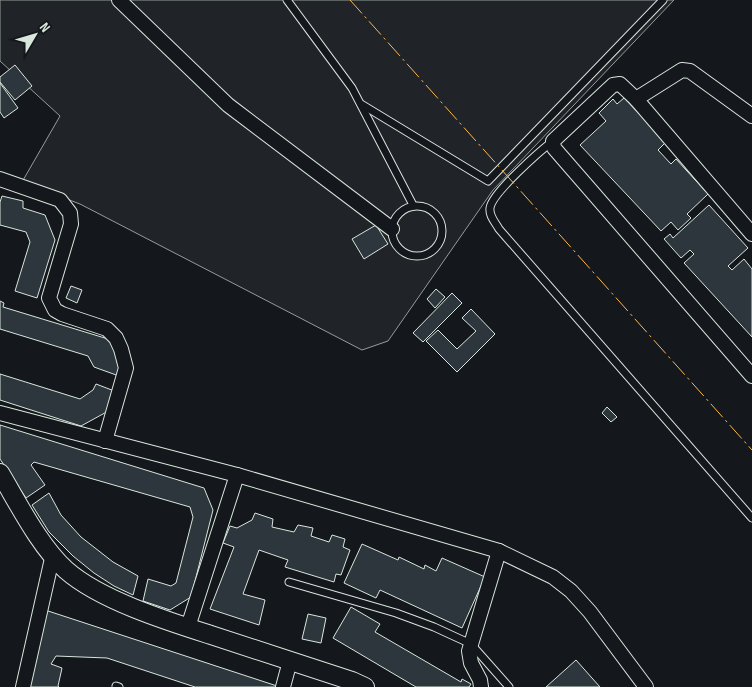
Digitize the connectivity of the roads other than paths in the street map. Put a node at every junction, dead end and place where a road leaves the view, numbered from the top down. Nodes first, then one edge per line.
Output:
1 (119, 0) edge
2 (287, 0) edge
3 (663, 0) edge
4 (636, 99) junction
5 (361, 104) junction
6 (752, 116) edge
7 (553, 141) junction
8 (0, 178) edge
9 (413, 205) junction
10 (392, 229) junction
11 (752, 234) edge
12 (752, 376) edge
13 (0, 413) edge
14 (105, 442) junction
15 (0, 473) edge
16 (237, 475) junction
17 (752, 518) edge
18 (499, 551) junction
19 (52, 554) junction
20 (289, 582) dead end
21 (188, 627) junction
22 (471, 644) junction
23 (290, 661) junction
24 (22, 687) edge
25 (283, 687) edge
26 (365, 687) edge
27 (480, 687) edge
28 (509, 687) edge
29 (646, 687) edge

1 - 10 street
2 - 5 lane
3 - 5 lane
4 - 6 street
4 - 7 street
4 - 11 street
5 - 9 lane
7 - 12 street
7 - 17 lane
8 - 14 street
9 - 10 lane
9 - 10 lane
13 - 14 street
14 - 16 street
15 - 19 street
16 - 18 street
16 - 21 street
18 - 22 street
18 - 29 street
19 - 21 street
19 - 24 street
20 - 22 lane
21 - 23 street
22 - 27 street
22 - 28 lane
23 - 25 street
23 - 26 street

